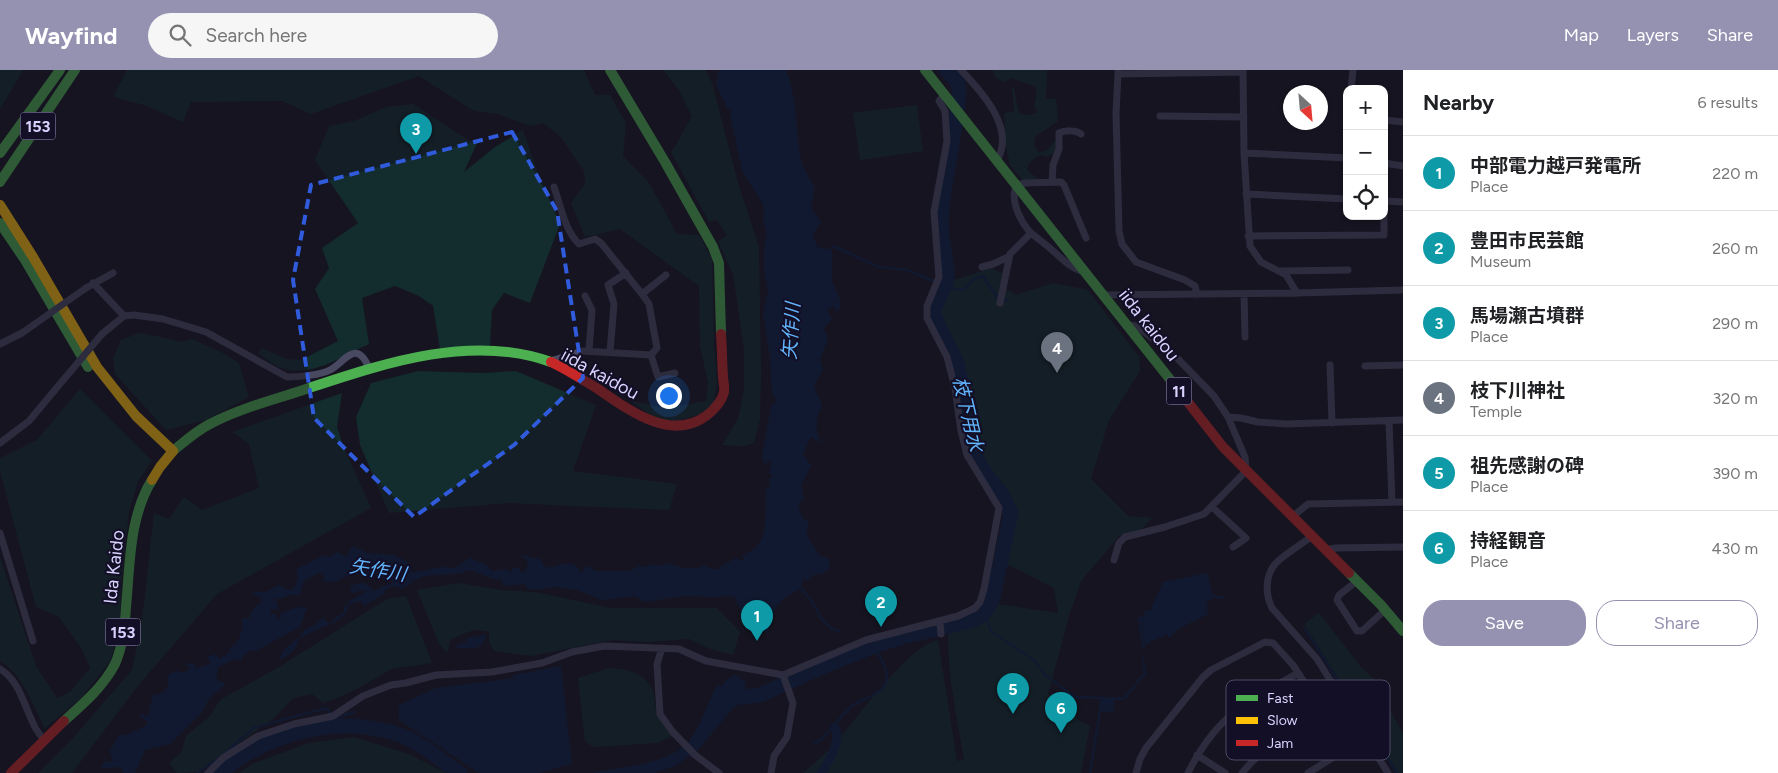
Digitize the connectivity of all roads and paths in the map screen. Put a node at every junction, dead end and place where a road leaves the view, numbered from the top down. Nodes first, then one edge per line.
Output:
1 (60, 70) edge
2 (75, 70) edge
3 (610, 70) edge
4 (925, 70) edge
5 (961, 70) edge
6 (1353, 70) edge
7 (1243, 71) edge
8 (1118, 72) edge
9 (1351, 85) edge
10 (945, 96) junction
11 (1160, 116) dead end
12 (1244, 117) junction
13 (1388, 120) edge
14 (1403, 122) edge
15 (1081, 134) dead end
16 (1244, 152) junction
17 (0, 154) edge
18 (1343, 158) edge
19 (997, 160) junction
20 (1388, 164) edge
21 (1403, 166) edge
22 (0, 182) edge
23 (1052, 182) junction
24 (1017, 185) junction
25 (554, 187) dead end
26 (1246, 194) junction
27 (1343, 199) edge
28 (1388, 201) edge
29 (1403, 202) edge
30 (0, 205) edge
31 (1384, 220) edge
32 (0, 223) edge
33 (1031, 233) junction
34 (1248, 236) junction
35 (1086, 238) dead end
36 (1008, 257) junction
37 (982, 267) dead end
38 (1348, 270) dead end
39 (1281, 272) junction
40 (113, 273) dead end
41 (626, 273) junction
42 (1086, 273) junction
43 (666, 275) dead end
44 (93, 282) junction
45 (1403, 290) edge
46 (1297, 293) junction
47 (642, 294) junction
48 (1244, 294) junction
49 (1104, 295) junction
50 (1197, 295) junction
51 (585, 296) dead end
52 (1001, 300) dead end
53 (124, 316) junction
54 (1129, 325) junction
55 (1244, 336) dead end
56 (0, 344) edge
57 (589, 352) junction
58 (610, 352) junction
59 (651, 355) junction
60 (547, 362) junction
61 (1330, 364) dead end
62 (1403, 365) edge
63 (1365, 366) dead end
64 (370, 368) junction
65 (675, 373) dead end
66 (1228, 417) junction
67 (1390, 420) junction
68 (1403, 420) edge
69 (1332, 423) junction
70 (0, 443) edge
71 (170, 454) junction
72 (1246, 471) junction
73 (1392, 502) junction
74 (1403, 502) edge
75 (1212, 507) junction
76 (1293, 516) junction
77 (0, 533) edge
78 (1312, 536) junction
79 (1233, 547) dead end
80 (1403, 547) edge
81 (1326, 550) junction
82 (1114, 560) dead end
83 (1357, 581) junction
84 (1385, 610) junction
85 (940, 622) junction
86 (1403, 631) edge
87 (941, 634) dead end
88 (33, 641) dead end
89 (662, 648) junction
90 (0, 669) edge
91 (1298, 672) junction
92 (783, 677) junction
93 (1285, 680) edge
94 (1303, 680) edge
95 (1330, 680) edge
96 (1226, 720) edge
97 (44, 740) junction
98 (1197, 755) junction
99 (1254, 760) edge
100 (1329, 760) edge
101 (1380, 760) edge
102 (11, 773) edge
103 (208, 773) edge
104 (720, 773) edge
105 (771, 773) edge
106 (1137, 773) edge
107 (1188, 773) edge
108 (1225, 773) edge
109 (1242, 773) edge
110 (1308, 773) edge
111 (1388, 773) edge

1 - 17 main road, 153
2 - 22 main road, 153
3 - 60 main road, iida kaidou
4 - 10 main road, iida kaidou / 11
5 - 19 street
6 - 9 street
7 - 8 street
7 - 12 street
8 - 50 street
10 - 19 main road, iida kaidou / 11
10 - 85 street
11 - 12 street
12 - 16 street
13 - 14 street
15 - 23 street
16 - 18 street
16 - 26 street
19 - 24 main road, iida kaidou / 11
20 - 21 street
23 - 24 street
23 - 35 street
24 - 33 street
24 - 42 main road, iida kaidou / 11
25 - 41 street
26 - 27 street
26 - 34 street
28 - 29 street
30 - 71 main road
31 - 34 street
32 - 71 main road
33 - 36 street
33 - 42 street
34 - 39 street
36 - 37 street
36 - 52 street
38 - 39 street
39 - 46 street
40 - 44 street
41 - 47 street
41 - 58 street
42 - 49 main road, iida kaidou / 11
43 - 47 street
44 - 53 street
44 - 56 street, bridge
45 - 46 street
46 - 48 street
47 - 59 street
48 - 50 street
48 - 55 street
49 - 50 street
49 - 54 main road, iida kaidou / 11
51 - 57 street
53 - 64 street
53 - 70 street, bridge
54 - 66 street
54 - 72 main road, iida kaidou / 11
57 - 58 street
57 - 60 street
58 - 59 street
59 - 65 street
60 - 64 main road, iida kaidou
61 - 69 street
62 - 63 street
64 - 71 main road, iida kaidou
66 - 69 street
66 - 72 street
67 - 68 street
67 - 69 street
67 - 73 street
71 - 97 main road, Ida Kaido / 153
72 - 75 street
72 - 76 main road, iida kaidou / 11
73 - 74 street
73 - 76 street
75 - 79 street
75 - 82 street
76 - 78 main road, iida kaidou / 11
77 - 88 street
78 - 81 main road, iida kaidou / 11
78 - 95 street
80 - 81 street
81 - 83 main road, iida kaidou / 11
83 - 84 main road, iida kaidou / 11
83 - 84 street
84 - 86 main road, iida kaidou / 11
85 - 87 street
85 - 92 street
89 - 92 street
89 - 103 street
89 - 104 street
90 - 97 street
91 - 93 street
91 - 94 street
91 - 106 street
92 - 105 street
96 - 98 street
97 - 102 main road, Ida Kaido / 153
98 - 107 street
98 - 108 street
99 - 109 street
100 - 110 street
101 - 111 street

